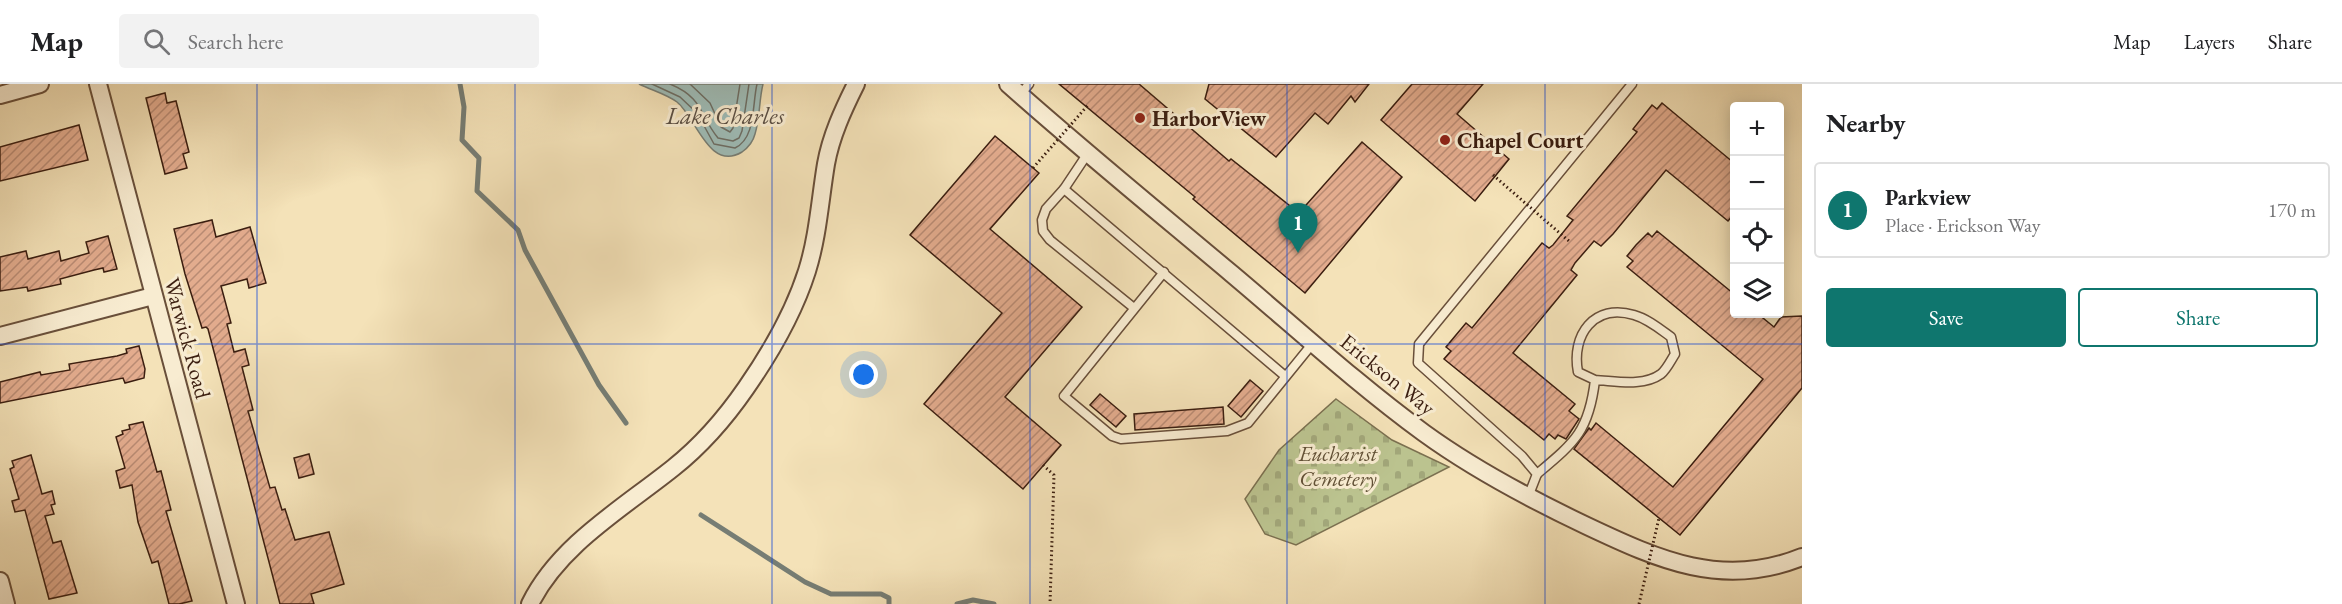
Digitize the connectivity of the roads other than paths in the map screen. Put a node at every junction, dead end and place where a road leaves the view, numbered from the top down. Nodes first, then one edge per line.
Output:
1 (40, 84) edge
2 (98, 84) edge
3 (856, 84) edge
4 (1632, 84) edge
5 (1019, 88) edge
6 (0, 95) edge
7 (1088, 153) junction
8 (1064, 189) junction
9 (1164, 272) junction
10 (153, 296) junction
11 (1134, 308) junction
12 (0, 336) edge
13 (1313, 342) junction
14 (1285, 376) junction
15 (1595, 380) junction
16 (1537, 474) junction
17 (1527, 498) junction
18 (1802, 557) edge
19 (0, 581) edge
20 (6, 604) edge
21 (236, 604) edge
22 (530, 604) edge

1 - 6 street
2 - 10 street, Warwick Road
3 - 22 street
4 - 16 lane
5 - 7 street, Erickson Way
7 - 8 lane
7 - 13 street, Erickson Way
8 - 9 lane
8 - 11 lane
9 - 11 lane
9 - 14 lane
10 - 12 street
10 - 21 street, Warwick Road
11 - 14 lane
13 - 14 lane
13 - 17 street, Erickson Way
15 - 15 lane
15 - 16 lane
16 - 17 lane
17 - 18 street, Erickson Way
19 - 20 street

